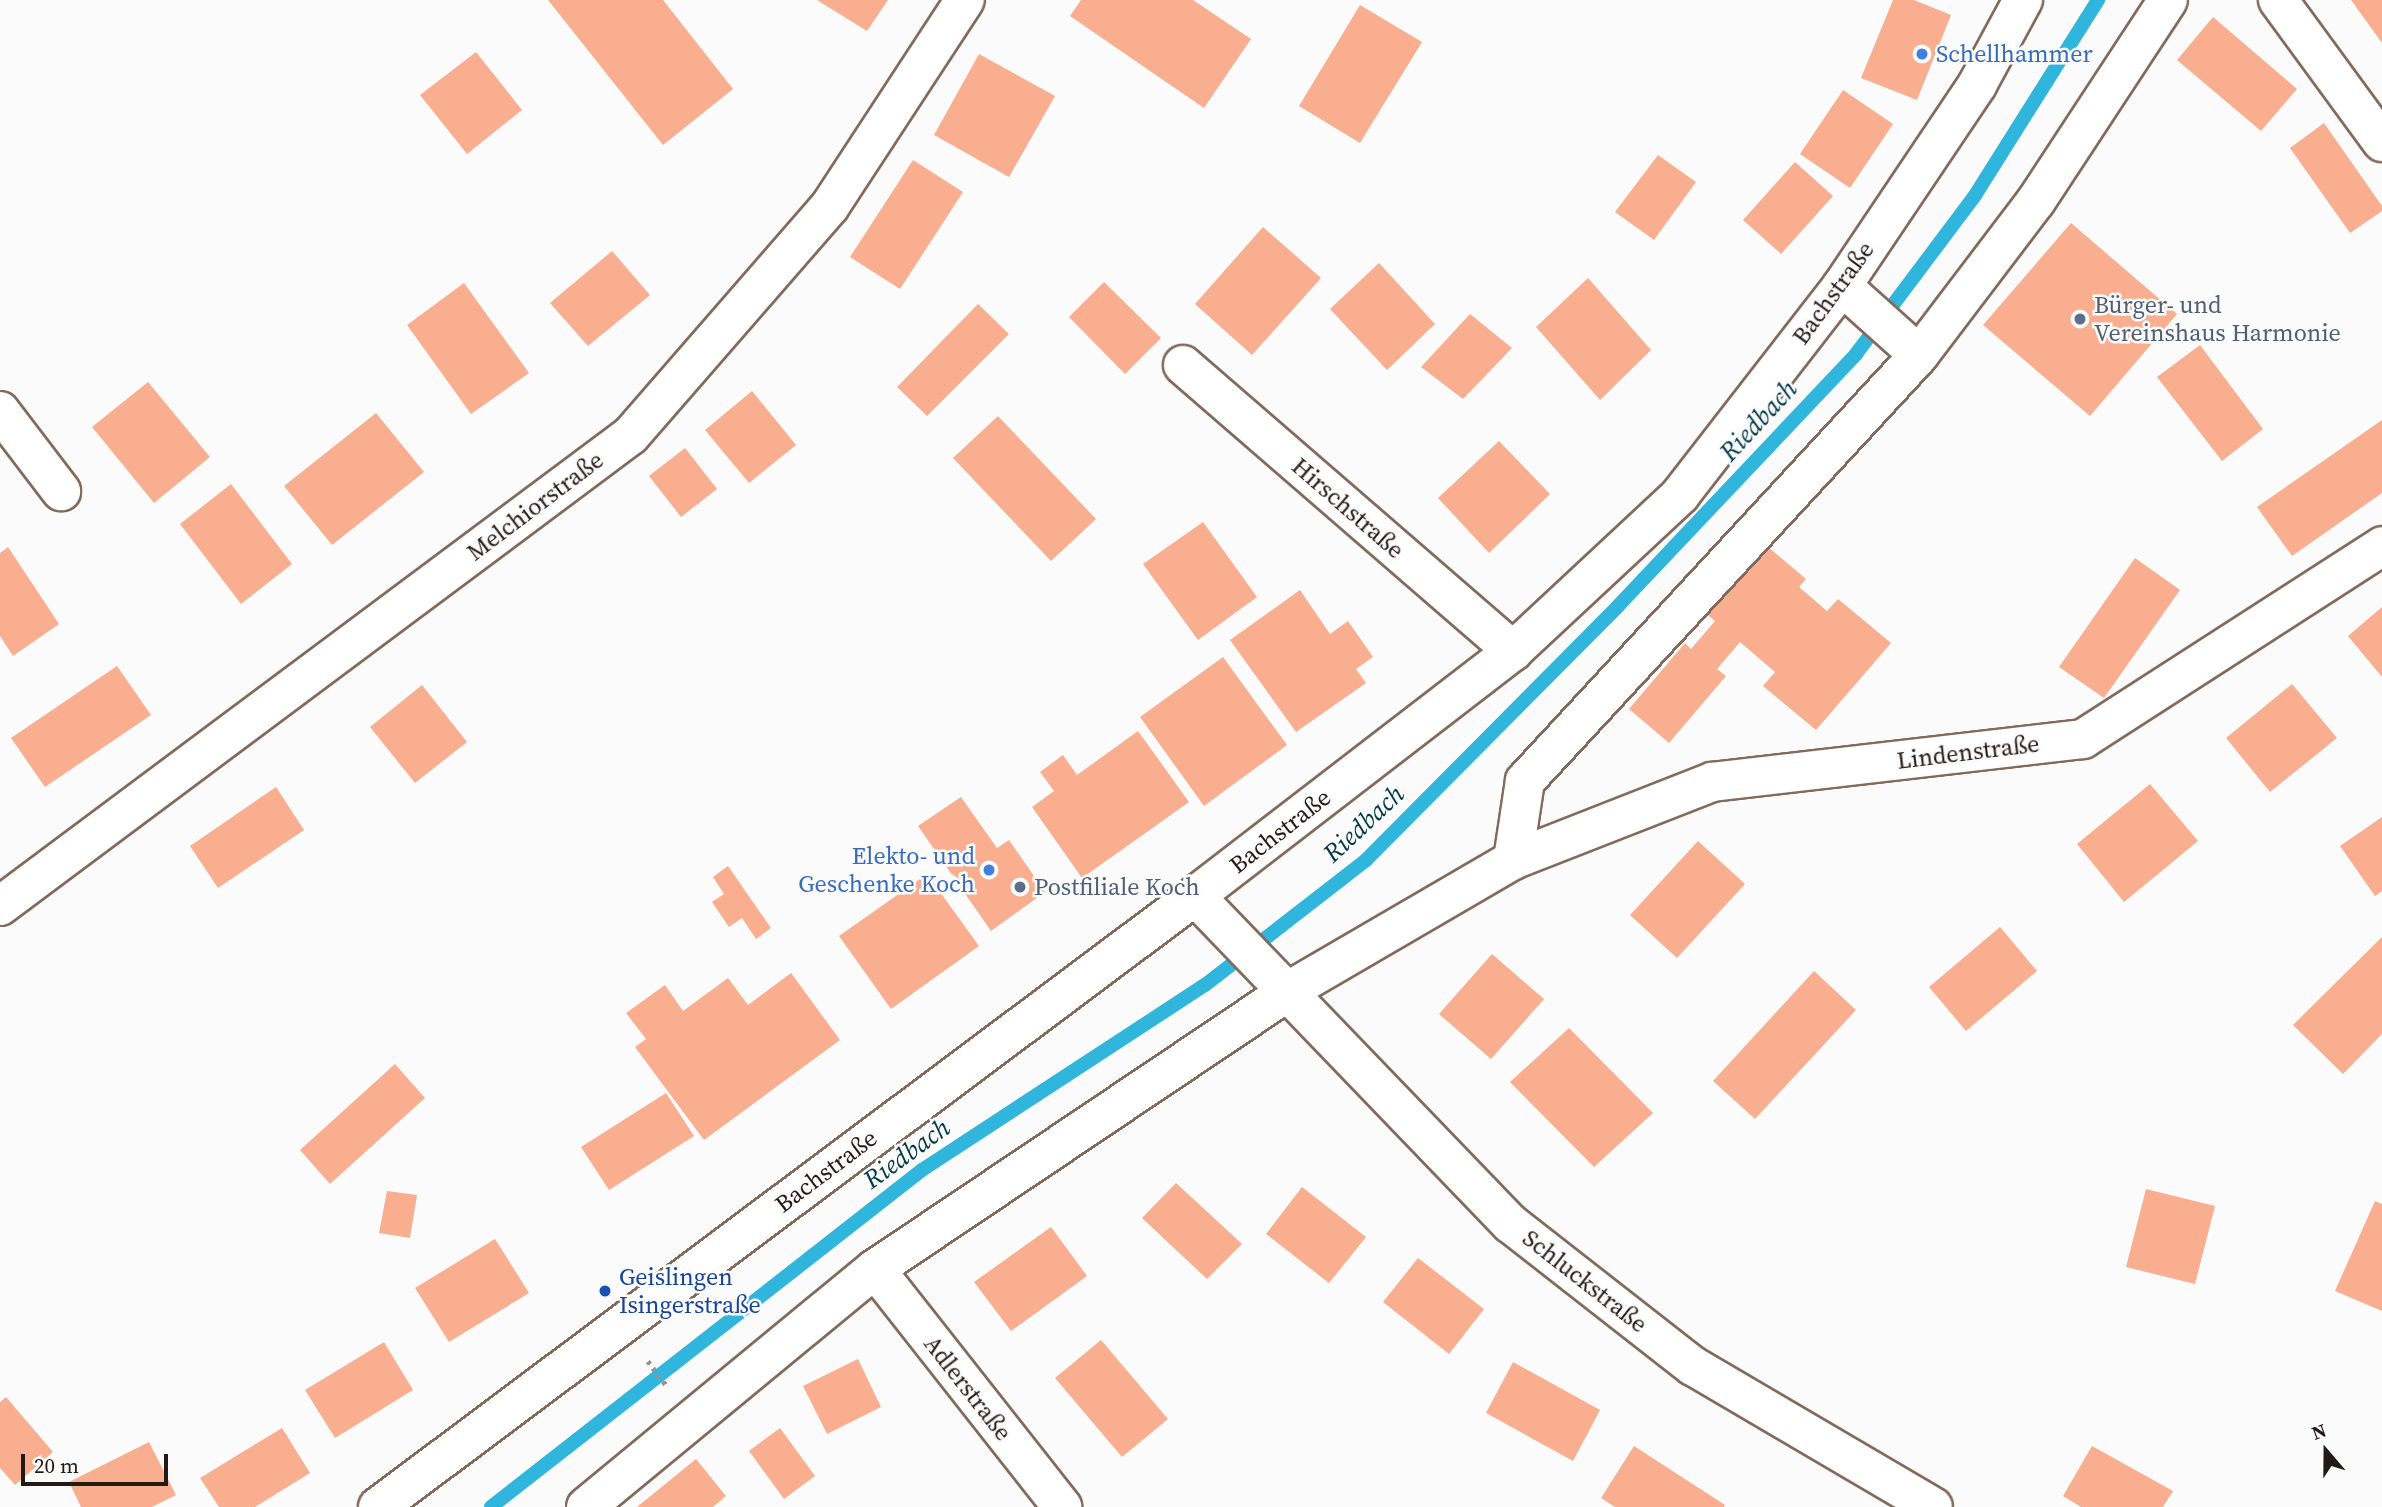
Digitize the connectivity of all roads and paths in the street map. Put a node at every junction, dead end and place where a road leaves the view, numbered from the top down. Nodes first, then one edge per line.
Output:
1 (965, 0) edge
2 (2023, 0) edge
3 (2168, 0) edge
4 (2278, 0) edge
5 (2382, 142) edge
6 (1852, 296) junction
7 (1910, 347) junction
8 (1183, 365) dead end
9 (0, 411) edge
10 (61, 491) dead end
11 (2382, 546) edge
12 (1513, 651) junction
13 (1513, 860) junction
14 (1195, 897) junction
15 (0, 906) edge
16 (1280, 982) junction
17 (875, 1269) junction
18 (620, 1324) junction
19 (693, 1419) junction
20 (378, 1507) edge
21 (586, 1507) edge
22 (1062, 1507) edge
23 (1933, 1507) edge

1 - 15 street, Melchiorstraße
2 - 6 street, Bachstraße
3 - 7 street
4 - 5 street
6 - 7 street
6 - 12 street, Bachstraße
7 - 13 street
8 - 12 street, Hirschstraße
9 - 10 street
11 - 13 street, Lindenstraße
12 - 14 street, Bachstraße
13 - 16 street
14 - 16 street, Schluckstraße
14 - 18 street, Bachstraße
16 - 17 street
16 - 23 street, Schluckstraße
17 - 19 street
17 - 22 street, Adlerstraße
18 - 19 path
18 - 20 street, Bachstraße
19 - 21 street

